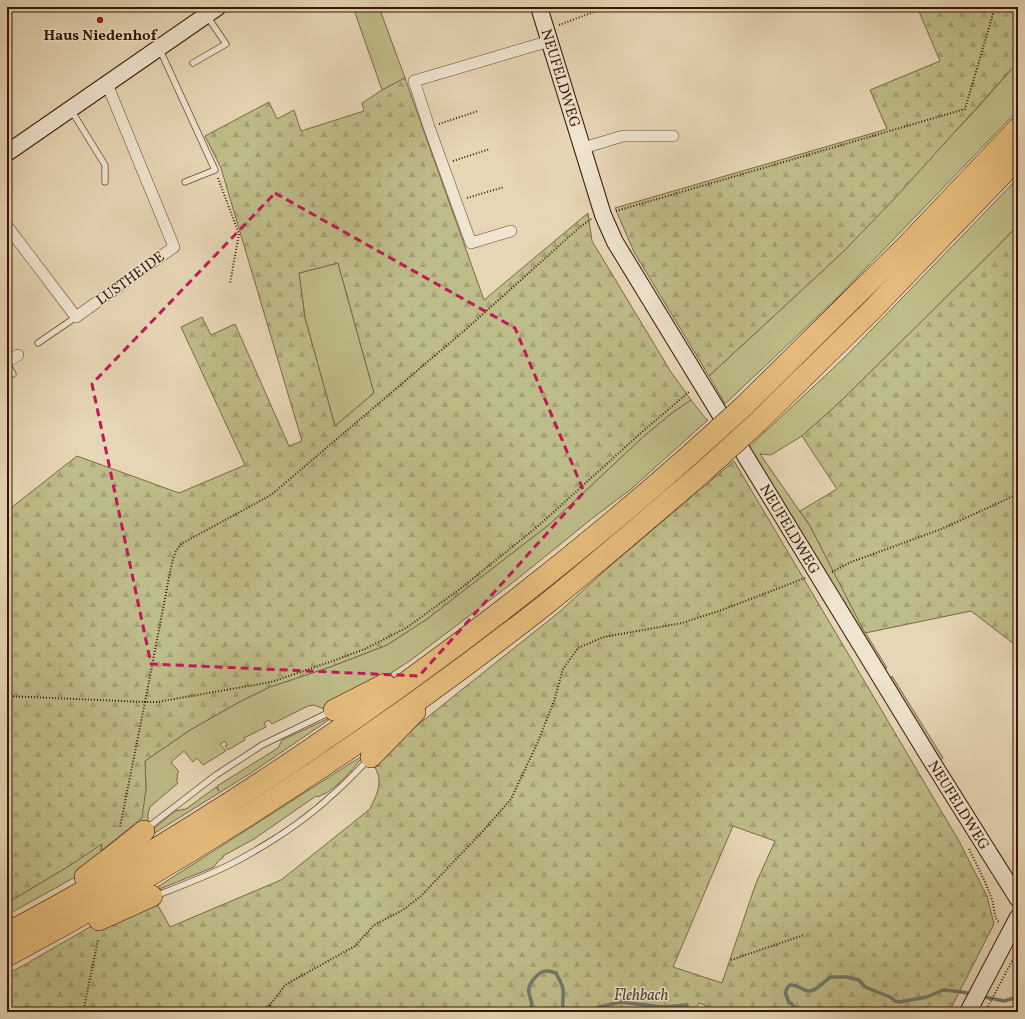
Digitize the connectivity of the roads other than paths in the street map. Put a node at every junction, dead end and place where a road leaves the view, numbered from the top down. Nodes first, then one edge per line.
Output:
1 (539, 7) edge
2 (212, 11) edge
3 (548, 36) junction
4 (159, 48) junction
5 (193, 63) dead end
6 (108, 84) junction
7 (70, 109) junction
8 (1018, 128) edge
9 (673, 136) dead end
10 (583, 148) junction
11 (7, 154) edge
12 (1018, 158) edge
13 (105, 182) dead end
14 (185, 182) dead end
15 (7, 226) edge
16 (511, 231) dead end
17 (76, 317) junction
18 (38, 343) dead end
19 (18, 355) dead end
20 (7, 363) edge
21 (13, 374) dead end
22 (446, 653) junction
23 (447, 678) junction
24 (334, 710) joint
25 (371, 757) joint
26 (144, 830) joint
27 (152, 896) joint
28 (1018, 899) edge
29 (1018, 917) edge
30 (7, 922) edge
31 (7, 933) edge
32 (7, 956) edge
33 (7, 965) edge
34 (971, 1006) edge

1 - 3 main road, NEUFELDWEG
2 - 4 main road
2 - 5 lane
3 - 10 main road, NEUFELDWEG
3 - 16 street
4 - 6 main road
4 - 14 lane
6 - 7 main road
6 - 17 street, LUSTHEIDE
7 - 11 main road
7 - 13 lane
8 - 22 highway, bridge
9 - 10 street
10 - 28 main road, NEUFELDWEG
12 - 23 highway, bridge
15 - 17 street
17 - 18 lane
19 - 20 street
20 - 21 lane
22 - 24 highway
22 - 31 highway
23 - 25 highway
23 - 32 highway
24 - 26 lane
25 - 27 lane
26 - 30 highway
27 - 33 highway
29 - 34 main road

